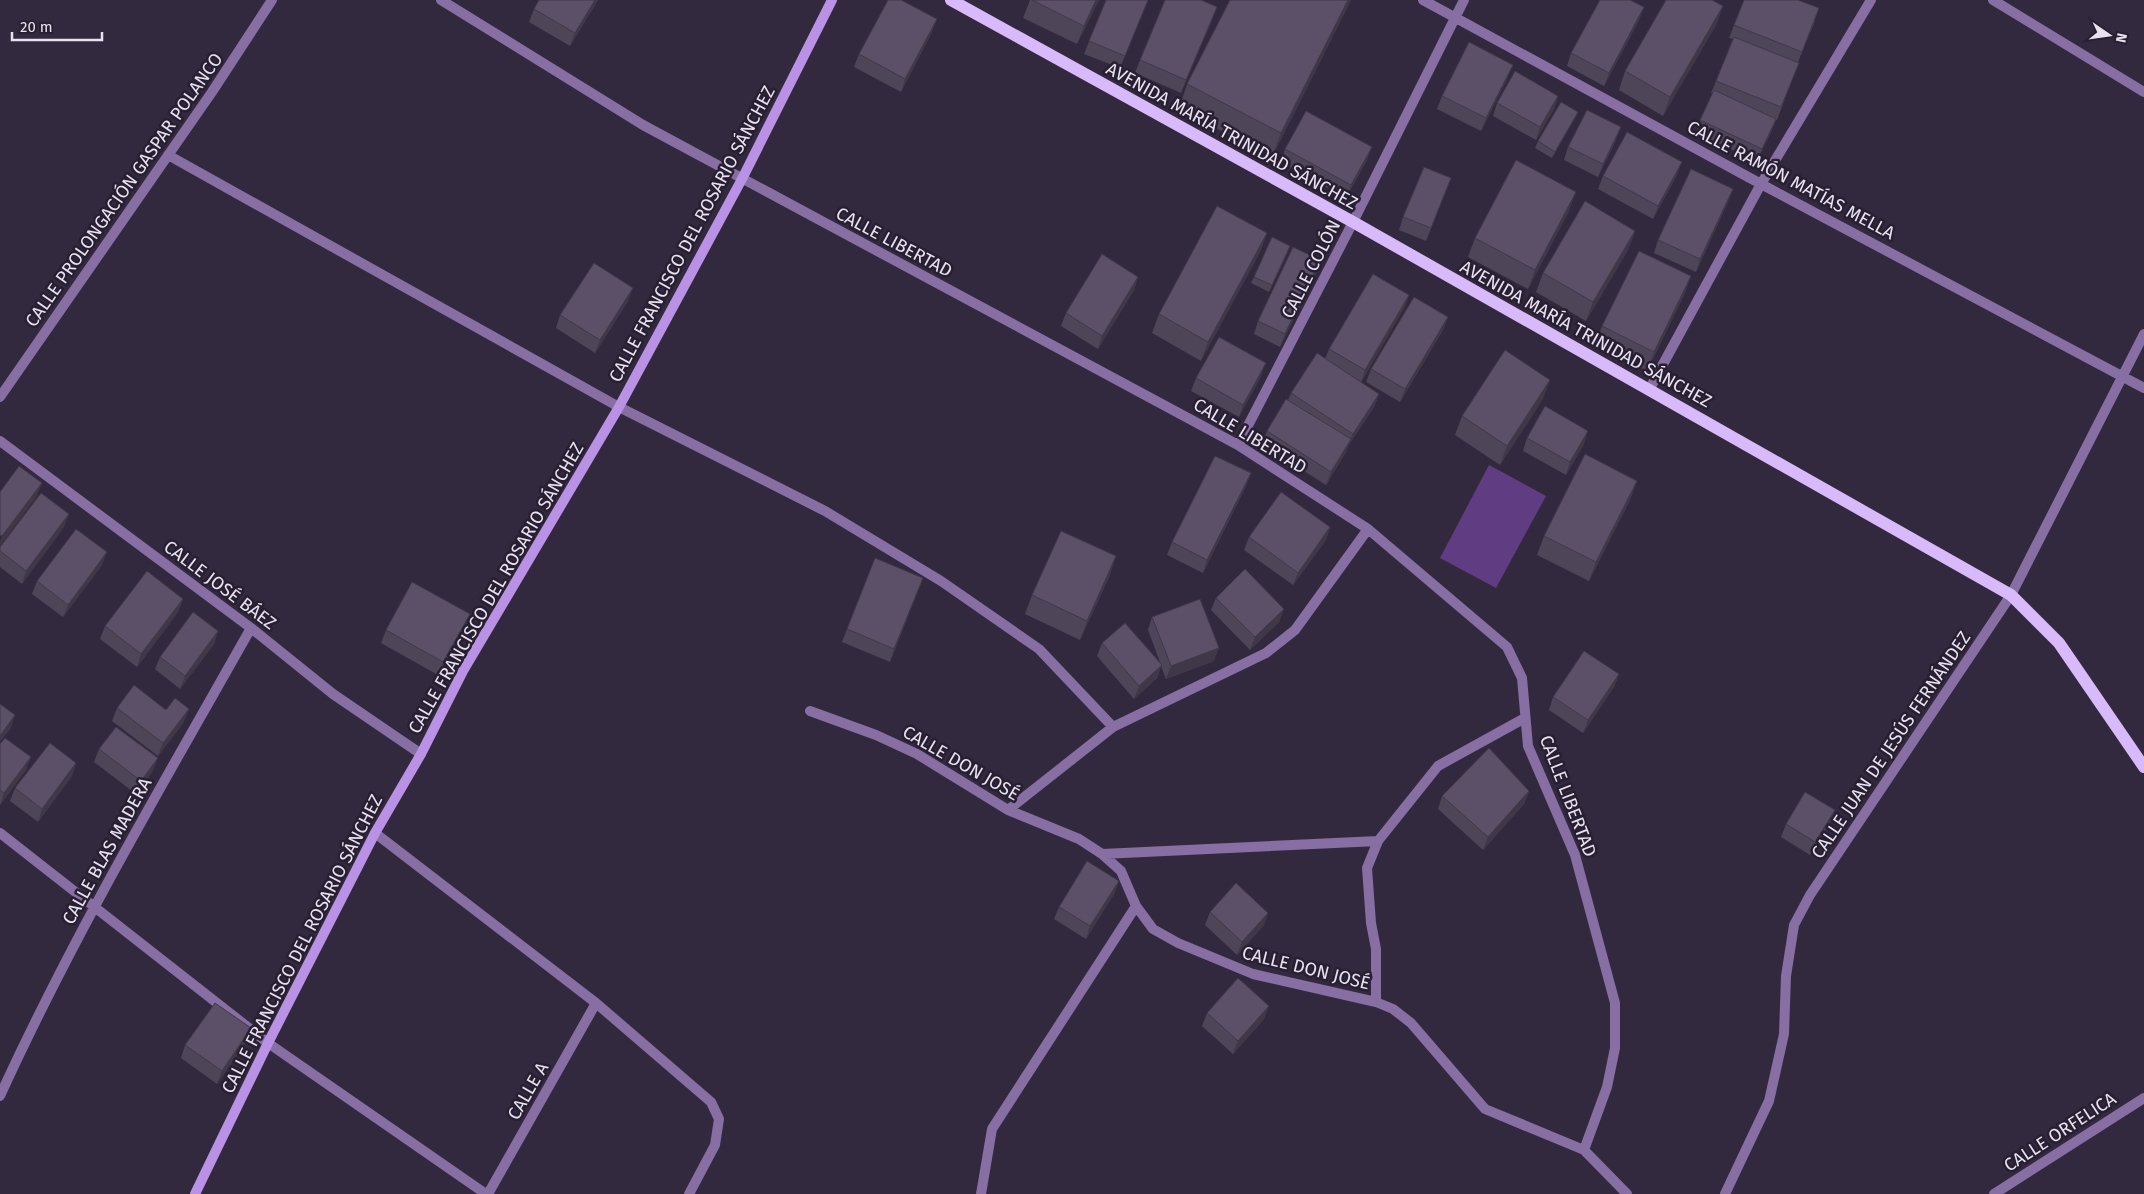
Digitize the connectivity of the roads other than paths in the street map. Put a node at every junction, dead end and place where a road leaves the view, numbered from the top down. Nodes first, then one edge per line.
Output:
1 (272, 0) edge
2 (441, 0) edge
3 (832, 0) edge
4 (951, 0) edge
5 (1423, 0) edge
6 (1464, 0) edge
7 (1871, 0) edge
8 (1993, 0) edge
9 (1455, 17) junction
10 (2144, 92) edge
11 (168, 155) junction
12 (742, 179) junction
13 (1761, 184) junction
14 (1353, 222) junction
15 (2144, 334) edge
16 (2122, 376) junction
17 (2144, 388) edge
18 (1649, 390) junction
19 (0, 397) edge
20 (619, 406) junction
21 (0, 441) edge
22 (1238, 445) junction
23 (1368, 529) junction
24 (2011, 595) junction
25 (252, 628) junction
26 (810, 711) dead end
27 (1525, 718) junction
28 (1113, 727) junction
29 (421, 754) junction
30 (2144, 767) edge
31 (1008, 810) junction
32 (0, 833) edge
33 (375, 833) junction
34 (1378, 841) junction
35 (1102, 854) junction
36 (94, 905) junction
37 (1136, 906) junction
38 (1376, 1002) junction
39 (596, 1003) junction
40 (268, 1043) junction
41 (0, 1096) edge
42 (2144, 1098) edge
43 (1584, 1150) junction
44 (194, 1194) edge
45 (487, 1194) edge
46 (689, 1194) edge
47 (981, 1194) edge
48 (1627, 1194) edge
49 (1725, 1194) edge
50 (1994, 1194) edge

1 - 11 street, CALLE PROLONGACIÓN GASPAR POLANCO
2 - 12 street, CALLE LIBERTAD
3 - 12 street, CALLE FRANCISCO DEL ROSARIO SÁNCHEZ
4 - 14 main road, AVENIDA MARÍA TRINIDAD SÁNCHEZ
5 - 9 street, CALLE RAMÓN MATÍAS MELLA
6 - 9 street, CALLE COLÓN
7 - 13 street
8 - 10 street
9 - 13 street, CALLE RAMÓN MATÍAS MELLA
9 - 14 street, CALLE COLÓN
11 - 19 street, CALLE PROLONGACIÓN GASPAR POLANCO
11 - 20 street
12 - 20 street, CALLE FRANCISCO DEL ROSARIO SÁNCHEZ
12 - 22 street, CALLE LIBERTAD
13 - 16 street, CALLE RAMÓN MATÍAS MELLA
13 - 18 street
14 - 18 main road, AVENIDA MARÍA TRINIDAD SÁNCHEZ
14 - 22 street, CALLE COLÓN
15 - 16 street, CALLE JUAN DE JESÚS FERNÁNDEZ
16 - 17 street, CALLE RAMÓN MATÍAS MELLA
16 - 24 street, CALLE JUAN DE JESÚS FERNÁNDEZ
18 - 24 main road, AVENIDA MARÍA TRINIDAD SÁNCHEZ
20 - 28 street
20 - 29 street, CALLE FRANCISCO DEL ROSARIO SÁNCHEZ
21 - 25 street, CALLE JOSÉ BÁEZ
22 - 23 street, CALLE LIBERTAD
23 - 27 street, CALLE LIBERTAD
23 - 28 street
24 - 30 main road, AVENIDA MARÍA TRINIDAD SÁNCHEZ
24 - 49 street, CALLE JUAN DE JESÚS FERNÁNDEZ
25 - 29 street, CALLE JOSÉ BÁEZ
25 - 36 street, CALLE BLAS MADERA
26 - 31 street, CALLE DON JOSÉ
27 - 34 street
27 - 43 street, CALLE LIBERTAD
28 - 31 street
29 - 33 street, CALLE FRANCISCO DEL ROSARIO SÁNCHEZ
31 - 35 street, CALLE DON JOSÉ
32 - 36 street
33 - 39 street
33 - 40 street, CALLE FRANCISCO DEL ROSARIO SÁNCHEZ
34 - 35 street
34 - 38 street
35 - 37 street, CALLE DON JOSÉ
36 - 40 street
36 - 41 street, CALLE BLAS MADERA
37 - 38 street, CALLE DON JOSÉ
37 - 47 street
38 - 43 street, CALLE DON JOSÉ
39 - 45 street, CALLE A
39 - 46 street
40 - 44 street, CALLE FRANCISCO DEL ROSARIO SÁNCHEZ
40 - 45 street
42 - 50 street, CALLE ORFELICA
43 - 48 street

